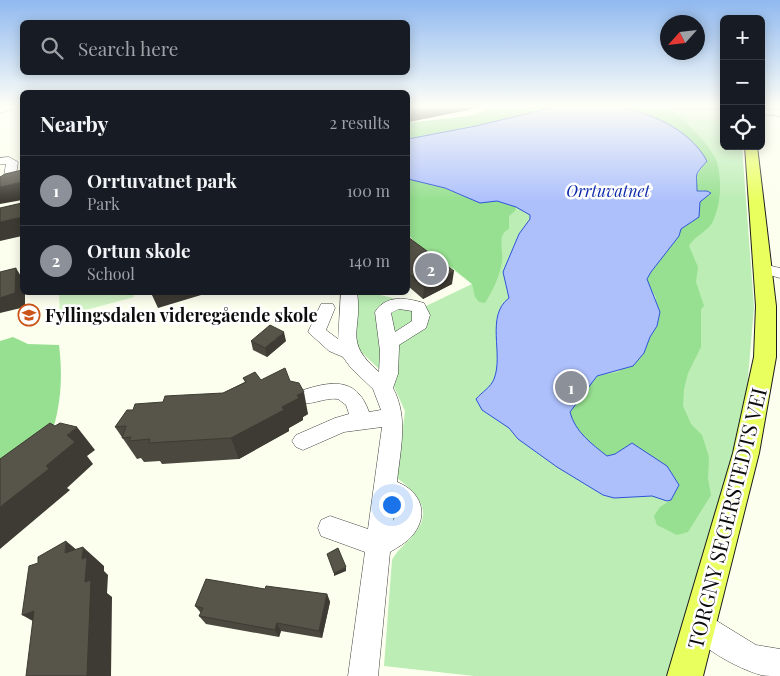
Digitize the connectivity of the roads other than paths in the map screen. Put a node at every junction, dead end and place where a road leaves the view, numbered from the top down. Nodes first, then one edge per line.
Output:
1 (752, 150) edge
2 (5, 157) edge
3 (20, 184) edge
4 (4, 188) edge
5 (772, 271) edge
6 (349, 295) edge
7 (327, 308) dead end
8 (389, 350) dead end
9 (351, 353) junction
10 (384, 387) junction
11 (304, 397) edge
12 (393, 417) junction
13 (361, 420) junction
14 (304, 441) dead end
15 (330, 528) dead end
16 (379, 544) junction
17 (699, 624) junction
18 (780, 664) edge
19 (363, 676) edge
20 (685, 676) edge

1 - 5 main road, TORGNY SEGERSTEDTS VEI
2 - 4 street
3 - 4 street
5 - 17 main road, TORGNY SEGERSTEDTS VEI
6 - 9 street
7 - 9 street
8 - 10 street
9 - 10 street
10 - 12 street
11 - 13 street
12 - 13 street
12 - 16 street
13 - 14 street
15 - 16 street
16 - 19 street
17 - 18 street
17 - 20 main road, TORGNY SEGERSTEDTS VEI

